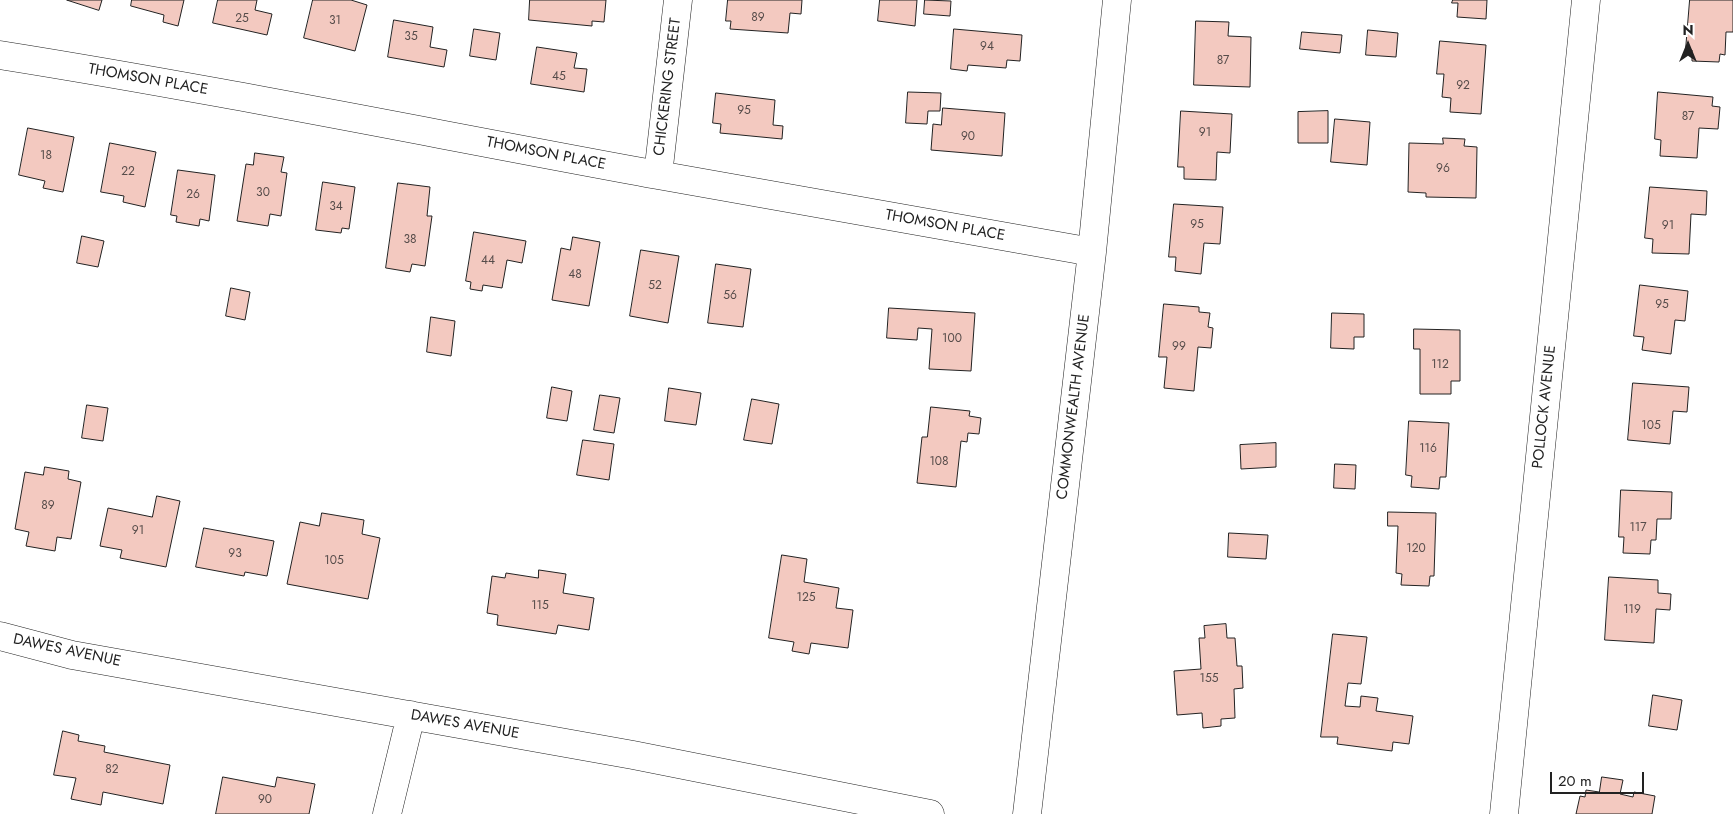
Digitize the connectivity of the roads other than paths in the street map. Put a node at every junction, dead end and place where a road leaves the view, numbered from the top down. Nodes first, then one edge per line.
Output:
1 (678, 0) edge
2 (1117, 0) edge
3 (1586, 0) edge
4 (0, 55) edge
5 (658, 175) junction
6 (1092, 252) junction
7 (0, 636) edge
8 (411, 715) junction
9 (388, 814) edge
10 (930, 814) edge
11 (1027, 814) edge
12 (1504, 814) edge

1 - 5 street, CHICKERING STREET
2 - 6 street, COMMONWEALTH AVENUE
3 - 12 street, POLLOCK AVENUE
4 - 5 street, THOMSON PLACE
5 - 6 street, THOMSON PLACE
6 - 11 street, COMMONWEALTH AVENUE
7 - 8 street, DAWES AVENUE
8 - 9 street
8 - 10 street, DAWES AVENUE

